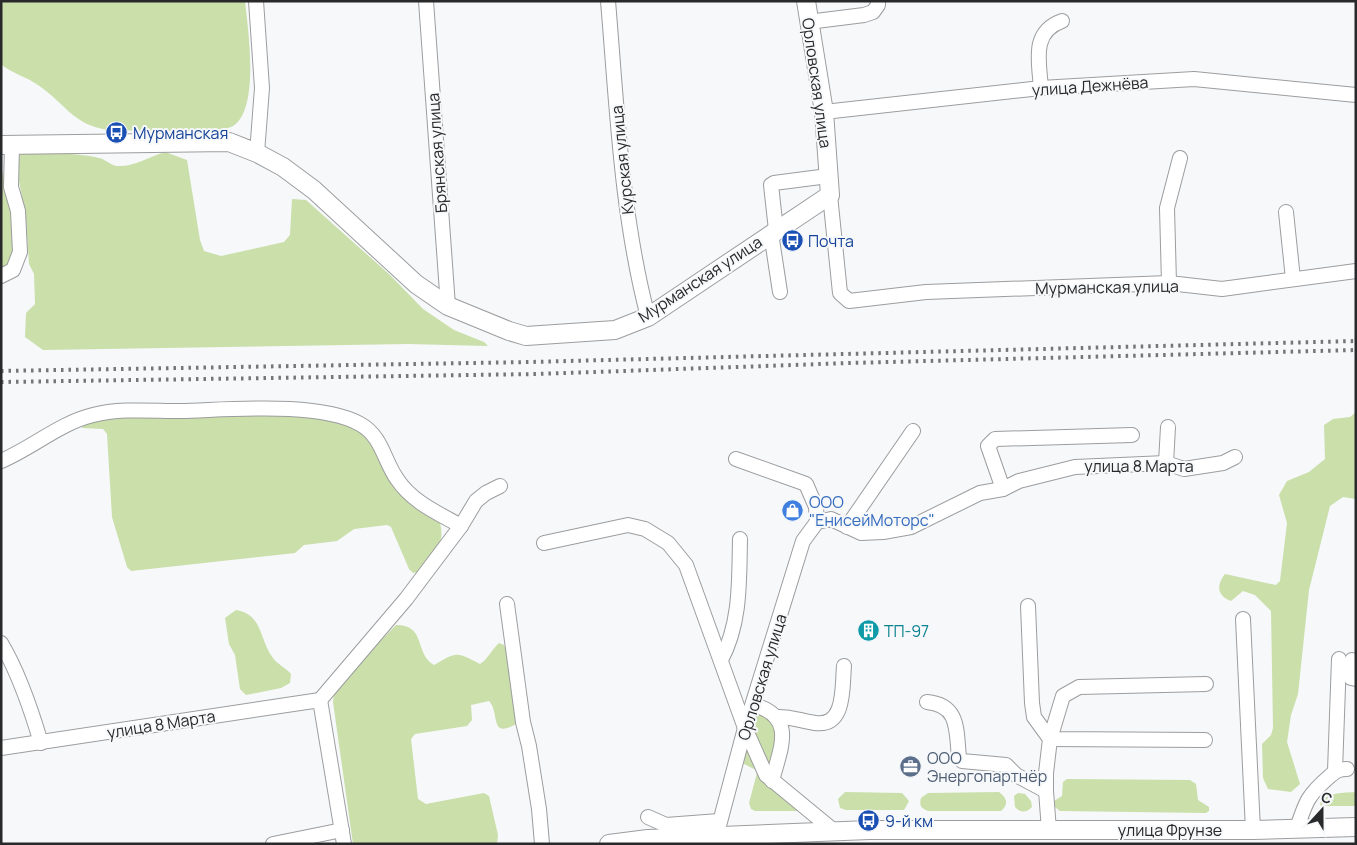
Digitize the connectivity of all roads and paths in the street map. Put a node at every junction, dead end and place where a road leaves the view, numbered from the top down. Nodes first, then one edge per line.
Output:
1 (256, 1) edge
2 (426, 1) edge
3 (608, 1) edge
4 (806, 1) edge
5 (878, 1) edge
6 (1062, 21) dead end
7 (808, 22) junction
8 (1041, 88) junction
9 (1356, 95) edge
10 (824, 112) junction
11 (7, 145) edge
12 (257, 153) junction
13 (1180, 158) dead end
14 (828, 176) junction
15 (830, 195) junction
16 (1286, 212) dead end
17 (773, 231) junction
18 (1356, 271) edge
19 (1, 276) edge
20 (1293, 279) junction
21 (1169, 283) junction
22 (780, 292) dead end
23 (448, 306) junction
24 (648, 317) junction
25 (1168, 427) dead end
26 (913, 432) dead end
27 (1132, 435) dead end
28 (1235, 457) dead end
29 (736, 459) dead end
30 (1, 461) edge
31 (1166, 463) junction
32 (500, 486) dead end
33 (1003, 489) junction
34 (817, 522) junction
35 (461, 526) junction
36 (847, 527) junction
37 (740, 539) dead end
38 (544, 543) dead end
39 (507, 604) dead end
40 (1028, 606) dead end
41 (1243, 619) dead end
42 (1, 643) edge
43 (721, 660) junction
44 (1345, 660) edge
45 (844, 666) dead end
46 (1356, 679) edge
47 (1206, 684) dead end
48 (320, 700) junction
49 (927, 702) dead end
50 (754, 705) junction
51 (776, 717) junction
52 (745, 728) junction
53 (1050, 739) junction
54 (1206, 740) dead end
55 (41, 743) junction
56 (1, 748) edge
57 (772, 781) junction
58 (1046, 791) junction
59 (648, 817) dead end
60 (1356, 827) edge
61 (1297, 828) junction
62 (718, 829) junction
63 (342, 830) junction
64 (1049, 830) junction
65 (1252, 830) junction
66 (834, 831) junction
67 (681, 841) edge
68 (777, 841) edge
69 (615, 843) edge
70 (273, 844) edge
71 (344, 844) edge
72 (542, 844) edge
73 (805, 844) edge

1 - 12 street
2 - 23 street, Брянская улица
3 - 24 street, Курская улица
4 - 7 main road, Орловская улица
5 - 7 street
6 - 8 street
7 - 10 main road, Орловская улица
8 - 9 street, улица Дежнёва
8 - 10 street, улица Дежнёва
10 - 14 main road, Орловская улица
11 - 12 main road, Мурманская улица
11 - 19 street
12 - 23 main road, Мурманская улица
13 - 21 street
14 - 15 main road, Орловская улица
14 - 17 street
15 - 17 main road, Мурманская улица
15 - 21 street, Мурманская улица
16 - 20 street
17 - 22 street
17 - 24 main road, Мурманская улица
18 - 20 street, Мурманская улица
20 - 21 street, Мурманская улица
23 - 24 main road, Мурманская улица
25 - 31 street
26 - 36 street
27 - 33 street
28 - 31 street, улица 8 Марта
29 - 34 street
30 - 35 street
31 - 33 street, улица 8 Марта
32 - 35 street
33 - 36 street, улица 8 Марта
34 - 36 street, улица 8 Марта
34 - 50 street, Орловская улица
35 - 48 street
37 - 43 street
38 - 43 street
39 - 72 street
40 - 53 street
41 - 65 street
42 - 55 street
43 - 52 street
44 - 46 street
44 - 61 street
45 - 51 street
47 - 53 street
48 - 55 street, улица 8 Марта
48 - 63 street
49 - 58 street
50 - 51 street
50 - 52 street, Орловская улица
51 - 57 street
52 - 57 street
52 - 62 street, Орловская улица
53 - 54 street
53 - 58 street
55 - 56 street, улица 8 Марта
57 - 66 street
58 - 64 street
59 - 62 street
60 - 61 main road, улица Фрунзе
61 - 65 main road, улица Фрунзе
62 - 67 main road, улица Фрунзе
62 - 68 main road, улица Фрунзе
63 - 70 street
63 - 71 street
64 - 65 main road, улица Фрунзе
64 - 66 main road, улица Фрунзе
66 - 68 main road, улица Фрунзе
67 - 69 main road, улица Фрунзе
68 - 73 main road, улица Фрунзе

